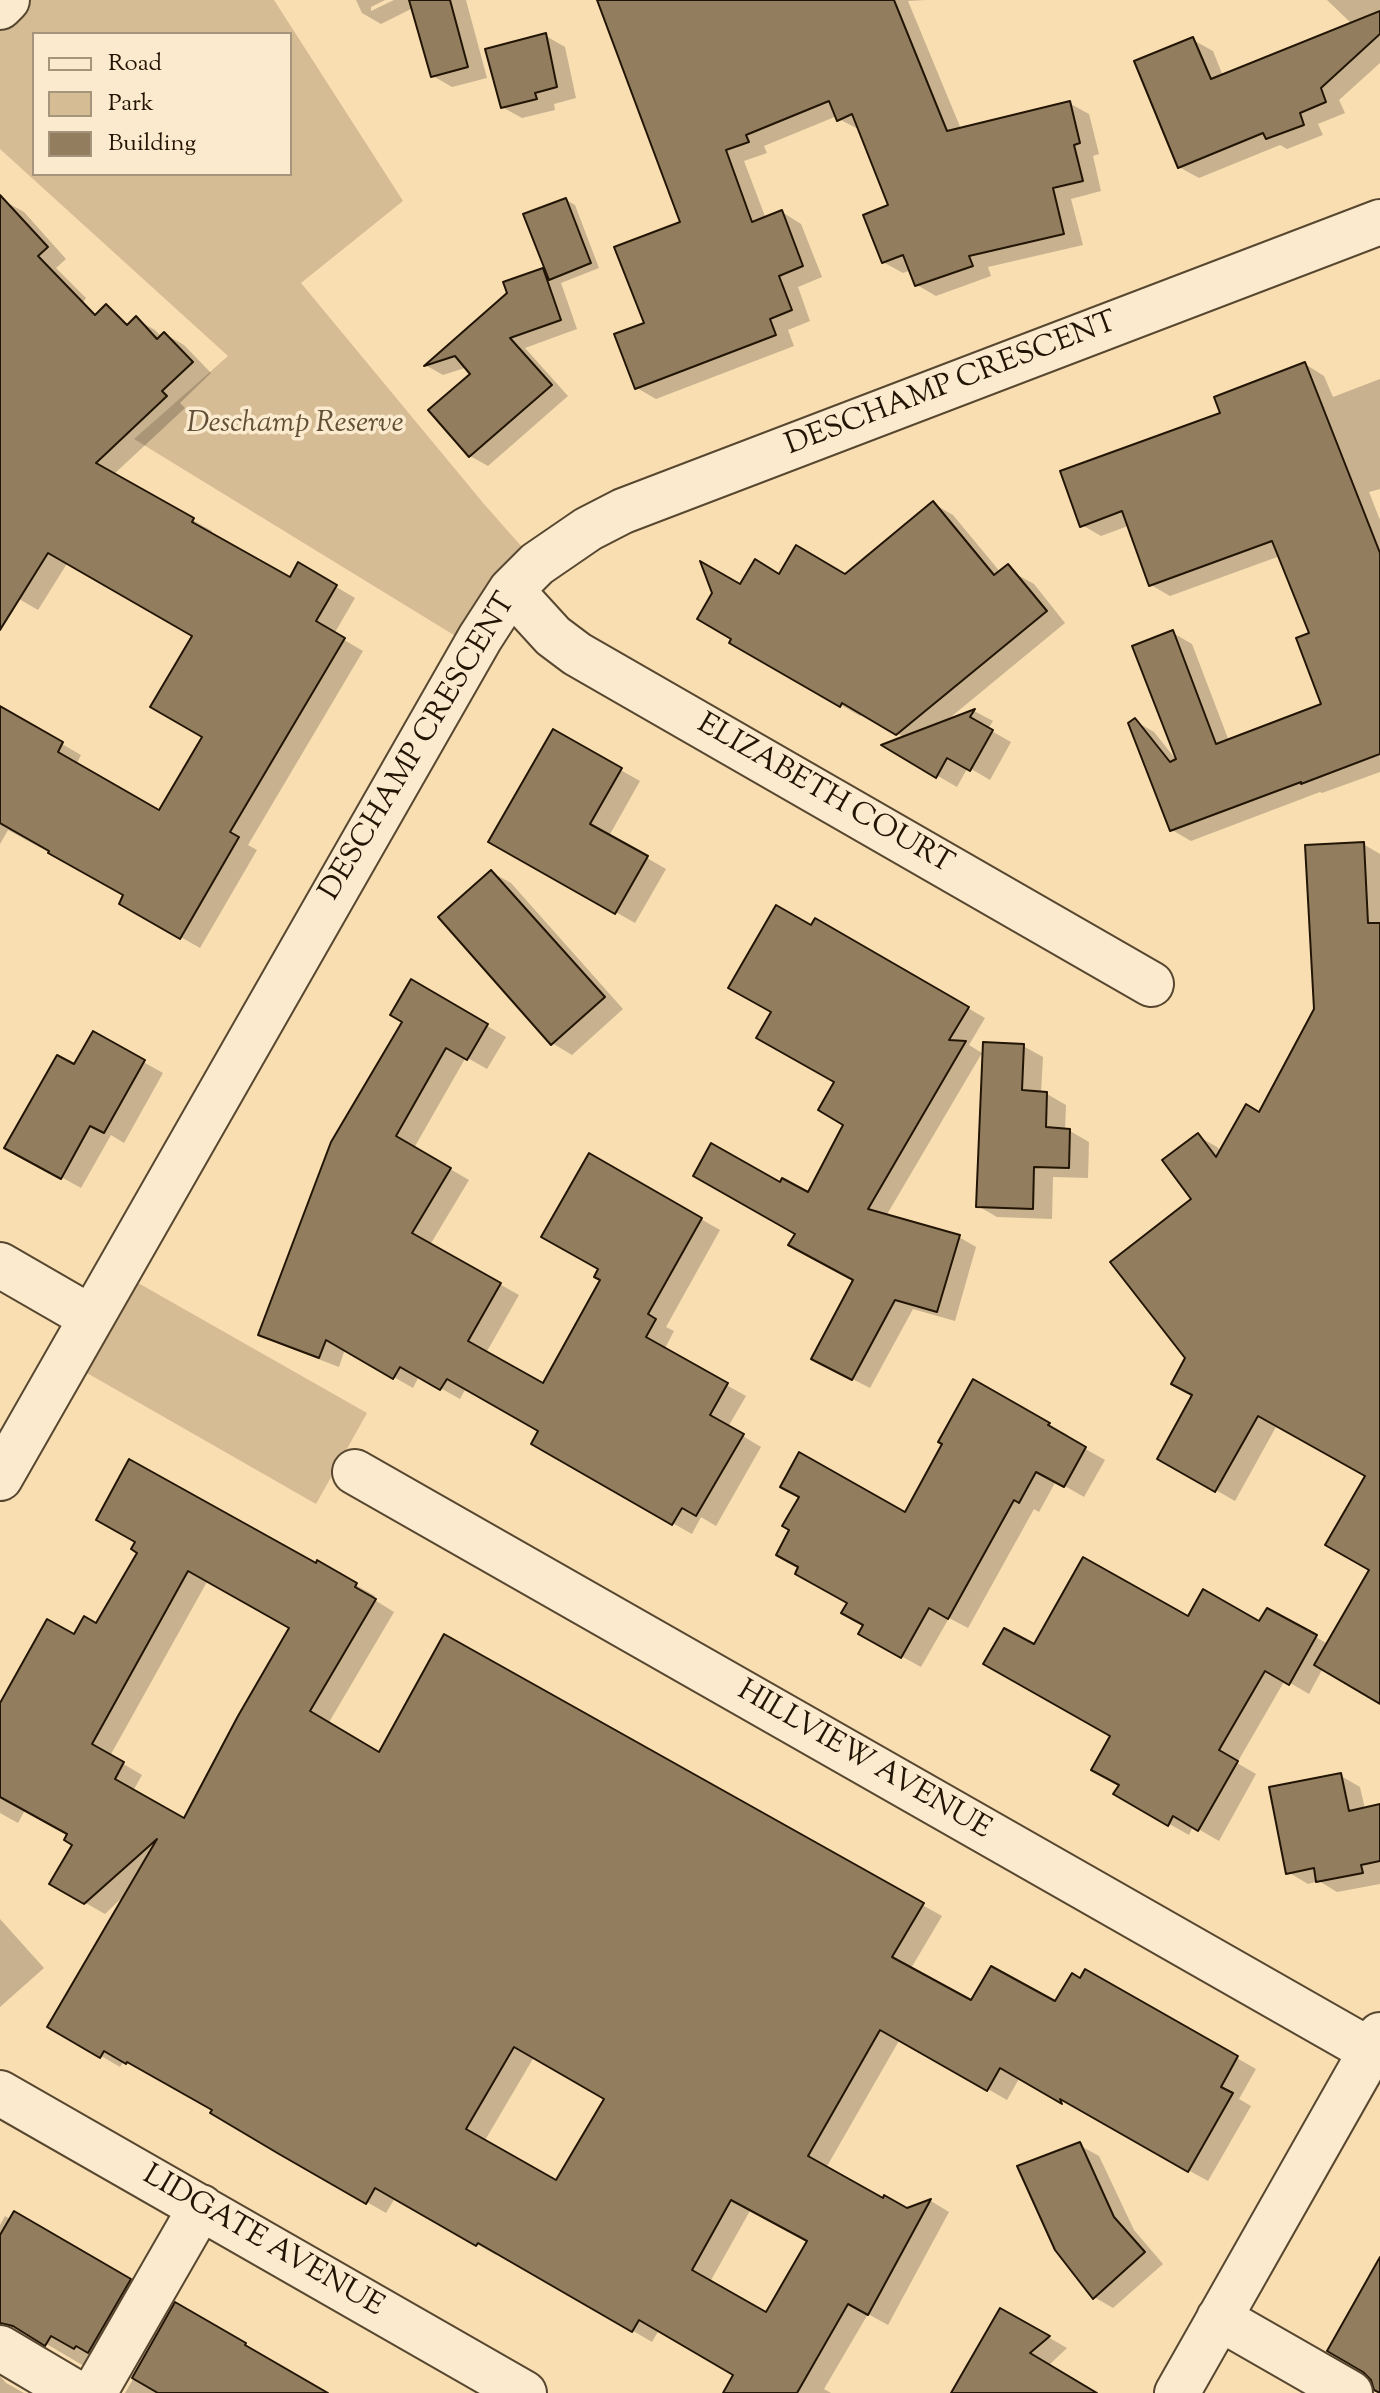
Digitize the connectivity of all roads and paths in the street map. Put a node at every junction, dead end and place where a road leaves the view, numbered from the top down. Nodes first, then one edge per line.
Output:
1 (7, 0) edge
2 (0, 7) edge
3 (1380, 222) edge
4 (511, 590) junction
5 (1151, 984) dead end
6 (0, 1265) edge
7 (90, 1317) junction
8 (355, 1472) dead end
9 (0, 1478) edge
10 (1375, 2043) edge
11 (0, 2093) edge
12 (201, 2207) junction
13 (1219, 2318) junction
14 (0, 2348) edge
15 (76, 2393) edge
16 (94, 2393) edge
17 (524, 2393) edge
18 (1177, 2393) edge
19 (1350, 2393) edge

1 - 2 street
3 - 4 street, DESCHAMP CRESCENT
4 - 5 street, ELIZABETH COURT
4 - 7 street, DESCHAMP CRESCENT
6 - 7 street
7 - 9 street, DESCHAMP CRESCENT
8 - 10 street, HILLVIEW AVENUE
10 - 13 street
11 - 12 street, LIDGATE AVENUE
12 - 16 street
12 - 17 street, LIDGATE AVENUE
13 - 18 street
13 - 19 street
14 - 15 street

